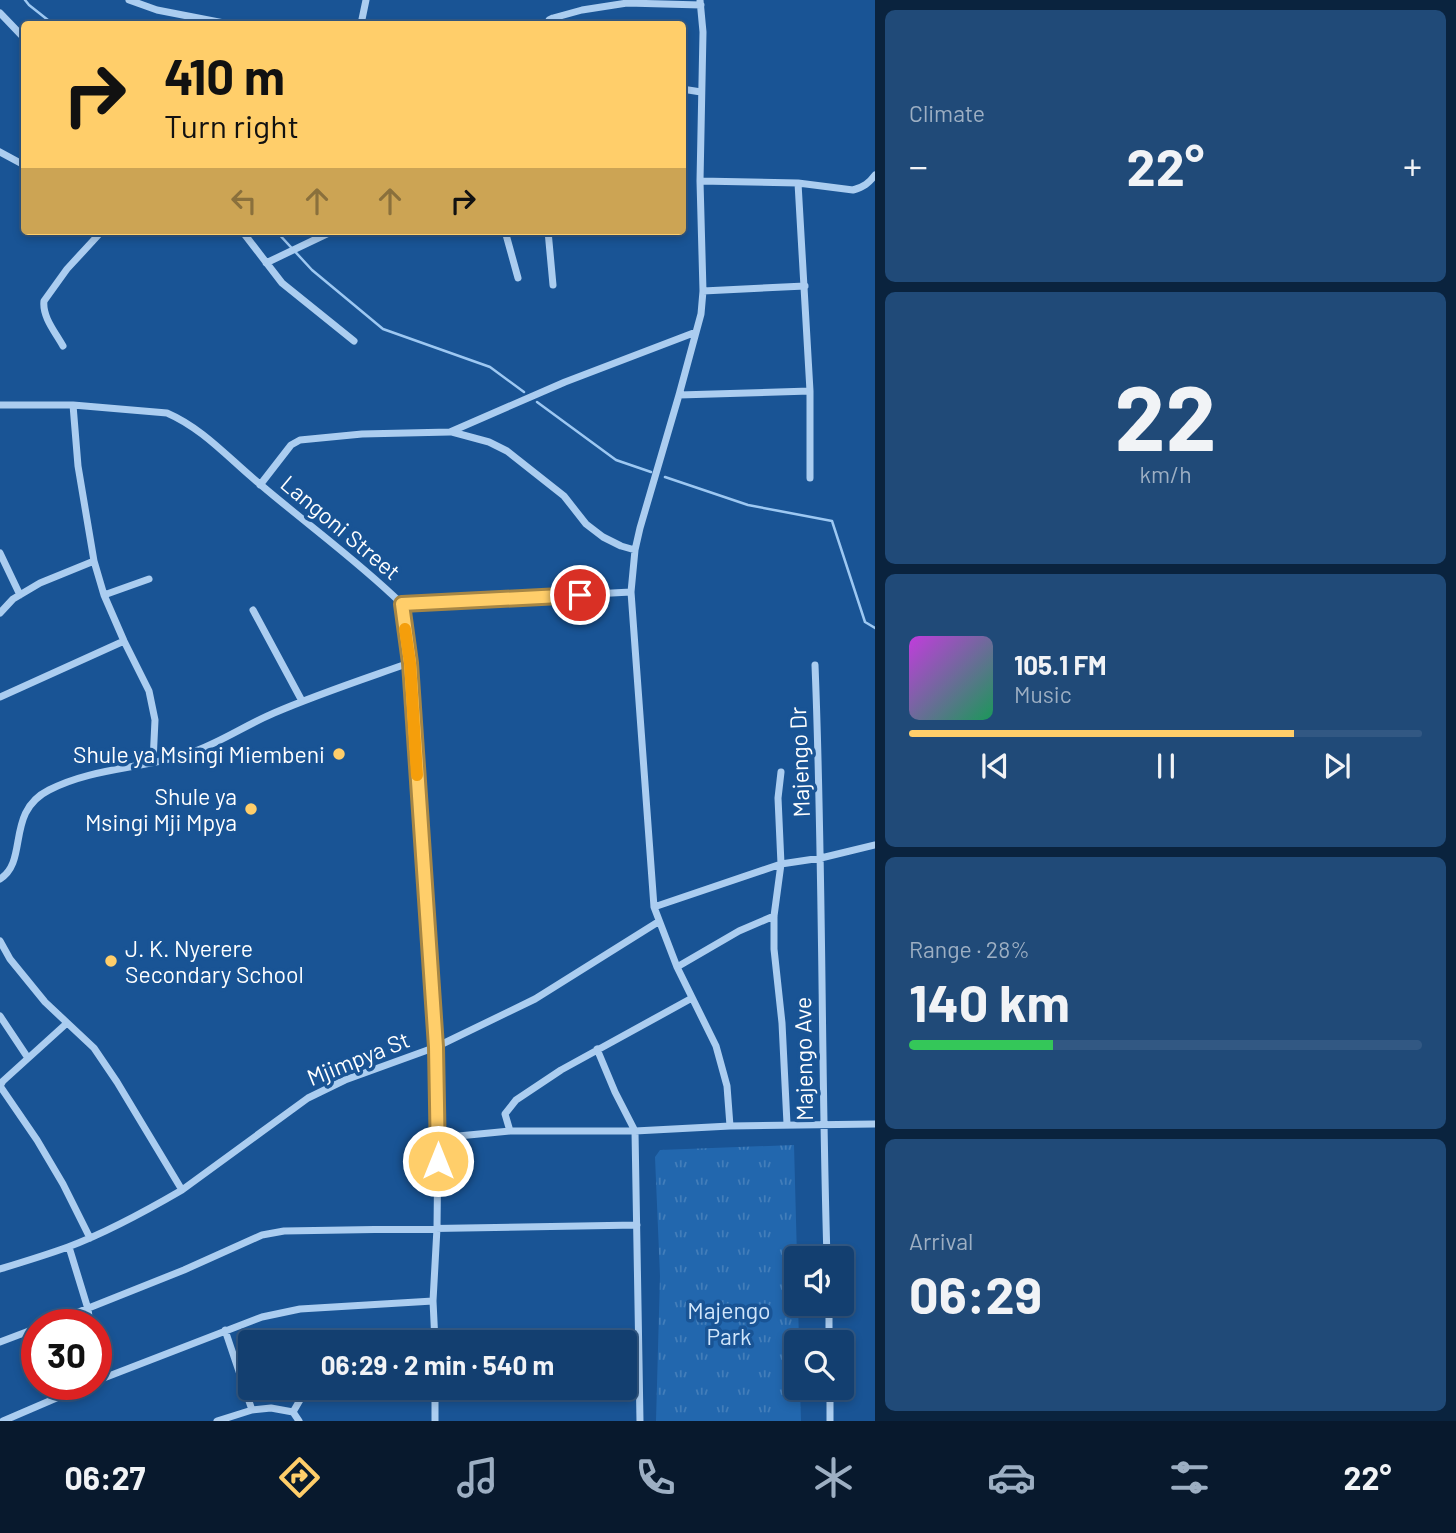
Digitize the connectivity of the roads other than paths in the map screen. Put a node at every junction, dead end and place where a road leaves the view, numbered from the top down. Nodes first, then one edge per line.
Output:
1 (129, 0) edge
2 (366, 0) edge
3 (701, 3) edge
4 (0, 13) edge
5 (214, 21) edge
6 (362, 21) edge
7 (548, 21) edge
8 (21, 35) edge
9 (686, 90) edge
10 (701, 92) junction
11 (0, 152) edge
12 (21, 163) edge
13 (875, 175) edge
14 (700, 181) junction
15 (798, 183) junction
16 (98, 235) edge
17 (245, 235) edge
18 (325, 235) edge
19 (506, 235) edge
20 (548, 235) edge
21 (266, 263) junction
22 (519, 278) dead end
23 (553, 285) dead end
24 (805, 286) junction
25 (703, 291) junction
26 (696, 332) junction
27 (354, 341) dead end
28 (64, 346) dead end
29 (810, 391) junction
30 (679, 395) junction
31 (0, 405) edge
32 (73, 405) junction
33 (450, 432) junction
34 (810, 478) dead end
35 (260, 485) junction
36 (635, 550) junction
37 (0, 553) edge
38 (94, 561) junction
39 (149, 579) dead end
40 (631, 592) junction
41 (20, 595) junction
42 (104, 595) junction
43 (402, 604) junction
44 (253, 610) dead end
45 (0, 614) edge
46 (124, 641) junction
47 (410, 663) junction
48 (815, 665) dead end
49 (0, 697) edge
50 (302, 701) junction
51 (153, 762) junction
52 (781, 772) dead end
53 (875, 845) edge
54 (821, 858) junction
55 (781, 864) junction
56 (0, 878) edge
57 (654, 907) junction
58 (774, 916) junction
59 (658, 922) junction
60 (0, 941) edge
61 (677, 967) junction
62 (692, 998) junction
63 (0, 1016) edge
64 (66, 1023) junction
65 (436, 1047) junction
66 (597, 1049) junction
67 (28, 1058) junction
68 (875, 1124) edge
69 (788, 1125) junction
70 (823, 1125) junction
71 (730, 1126) junction
72 (510, 1131) junction
73 (635, 1131) junction
74 (438, 1138) junction
75 (182, 1190) junction
76 (637, 1225) junction
77 (437, 1228) junction
78 (90, 1238) junction
79 (827, 1246) edge
80 (69, 1247) junction
81 (0, 1269) edge
82 (433, 1301) junction
83 (88, 1309) joint
84 (225, 1330) junction
85 (434, 1330) edge
86 (21, 1334) edge
87 (0, 1342) edge
88 (112, 1374) edge
89 (52, 1400) edge
90 (300, 1400) edge
91 (435, 1400) edge
92 (830, 1400) edge
93 (252, 1410) junction
94 (293, 1412) junction
95 (227, 1419) edge
96 (3, 1421) edge
97 (217, 1421) edge
98 (299, 1421) edge
99 (435, 1421) edge
100 (640, 1421) edge
101 (830, 1421) edge

1 - 5 street
2 - 6 street
3 - 7 street
3 - 10 street
4 - 8 street
9 - 10 street
10 - 14 street
11 - 12 street
13 - 15 street
14 - 15 street
14 - 25 street
15 - 24 street
16 - 28 street
17 - 21 street
18 - 21 street
19 - 22 street
20 - 23 street
21 - 27 street
24 - 25 street
24 - 29 street
25 - 26 street
26 - 30 street
26 - 33 street
29 - 30 street
29 - 34 street
30 - 36 street
31 - 32 street, Langoni Street
32 - 35 street, Langoni Street
32 - 38 street
33 - 35 street
33 - 36 street
35 - 43 street, Langoni Street
36 - 40 street
37 - 41 street
38 - 41 street
38 - 42 street
39 - 42 street
40 - 43 street
40 - 57 street
41 - 45 street
42 - 46 street
43 - 47 street, Langoni Street
44 - 50 street
46 - 49 street
46 - 51 street
47 - 50 street
47 - 65 street, Langoni Street
48 - 54 street, Majengo Dr
50 - 51 street
51 - 56 street
52 - 55 street
53 - 54 street
54 - 55 street
54 - 70 street, Majengo Ave
55 - 57 street
55 - 58 street
57 - 59 street
58 - 61 street
58 - 69 street
59 - 61 street
59 - 65 street, Mjimpya St
60 - 64 street
61 - 62 street
62 - 66 street
62 - 71 street
63 - 67 street
64 - 67 street
64 - 75 street
65 - 74 street, Langoni Street
65 - 75 street, Mjimpya St
66 - 72 street
66 - 73 street
67 - 78 street
68 - 70 street
69 - 70 street
69 - 71 street
70 - 79 street, Majengo Ave
71 - 73 street
72 - 73 street
72 - 74 street
73 - 76 street
74 - 77 street, Langoni Street
75 - 78 street, Mjimpya St
76 - 77 street
76 - 100 street
77 - 82 street, Langoni Street
77 - 83 street
78 - 80 street, Mjimpya St
80 - 81 street, Mjimpya St
80 - 83 street
82 - 84 street
82 - 85 street, Langoni Street
84 - 88 street
84 - 93 street
86 - 87 street
89 - 96 street
90 - 94 street
91 - 99 street
92 - 101 street
93 - 94 street
93 - 95 street
94 - 98 street
95 - 97 street

